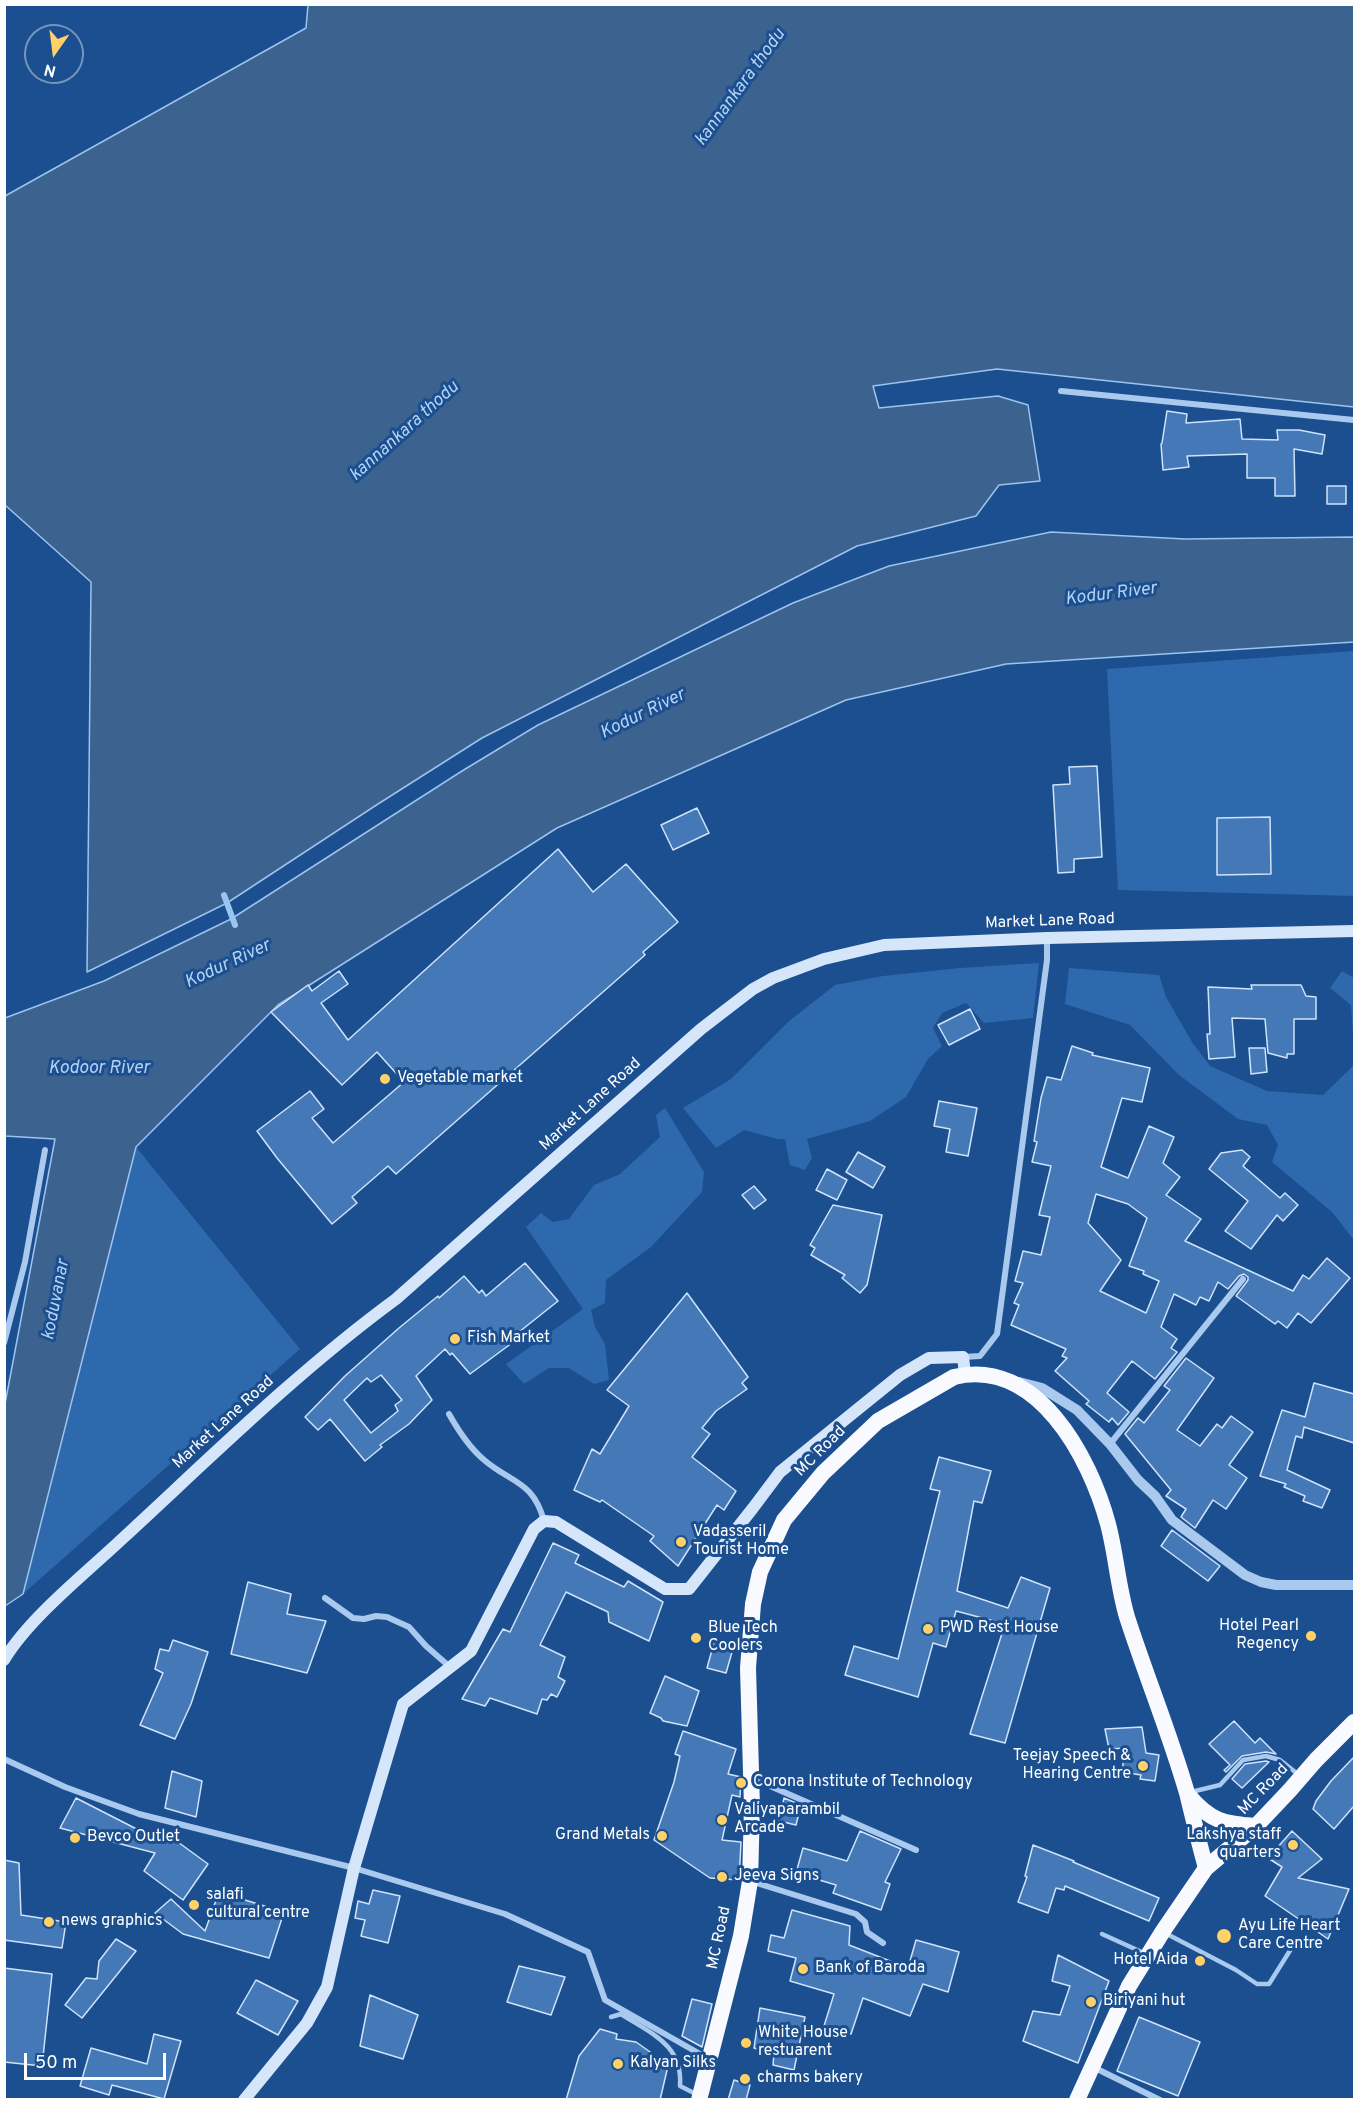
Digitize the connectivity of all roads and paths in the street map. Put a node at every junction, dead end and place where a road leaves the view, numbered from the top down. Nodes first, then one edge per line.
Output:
1 (1062, 391) dead end
2 (1354, 420) edge
3 (1354, 931) edge
4 (1047, 938) junction
5 (45, 1150) dead end
6 (1243, 1279) dead end
7 (4, 1343) edge
8 (964, 1366) junction
9 (1007, 1379) junction
10 (449, 1414) dead end
11 (1110, 1444) junction
12 (544, 1521) junction
13 (1354, 1585) edge
14 (324, 1598) dead end
15 (4, 1660) edge
16 (450, 1668) junction
17 (1354, 1722) edge
18 (4, 1759) edge
19 (750, 1777) junction
20 (1301, 1777) junction
21 (1186, 1793) junction
22 (1256, 1826) junction
23 (916, 1850) dead end
24 (354, 1868) junction
25 (1206, 1868) junction
26 (750, 1881) junction
27 (1163, 1931) junction
28 (1102, 1934) dead end
29 (1296, 1941) dead end
30 (884, 1943) dead end
31 (1148, 1955) junction
32 (611, 2017) dead end
33 (710, 2060) junction
34 (1092, 2067) junction
35 (700, 2098) edge
36 (244, 2100) edge
37 (1077, 2100) edge
38 (1160, 2100) edge

1 - 2 street
3 - 4 main road, Market Lane Road
4 - 8 street
4 - 15 main road, Market Lane Road
5 - 7 street
6 - 11 street
8 - 9 highway, MC Road
8 - 12 main road
8 - 19 highway, MC Road
9 - 11 street
9 - 21 highway, MC Road
10 - 12 street
11 - 13 street
12 - 16 main road
14 - 16 street
16 - 24 main road
17 - 20 highway, MC Road
18 - 24 street
19 - 23 street
19 - 26 highway, MC Road
20 - 21 lane
20 - 22 highway, MC Road
21 - 22 highway
21 - 25 highway, MC Road
22 - 25 highway, MC Road
24 - 33 street
24 - 36 main road
25 - 27 highway, MC Road
26 - 30 street
26 - 33 highway, MC Road
27 - 29 lane
27 - 31 highway, MC Road
28 - 31 lane
31 - 34 highway, MC Road
32 - 35 lane
33 - 35 highway, MC Road
34 - 37 highway, MC Road
34 - 38 street

